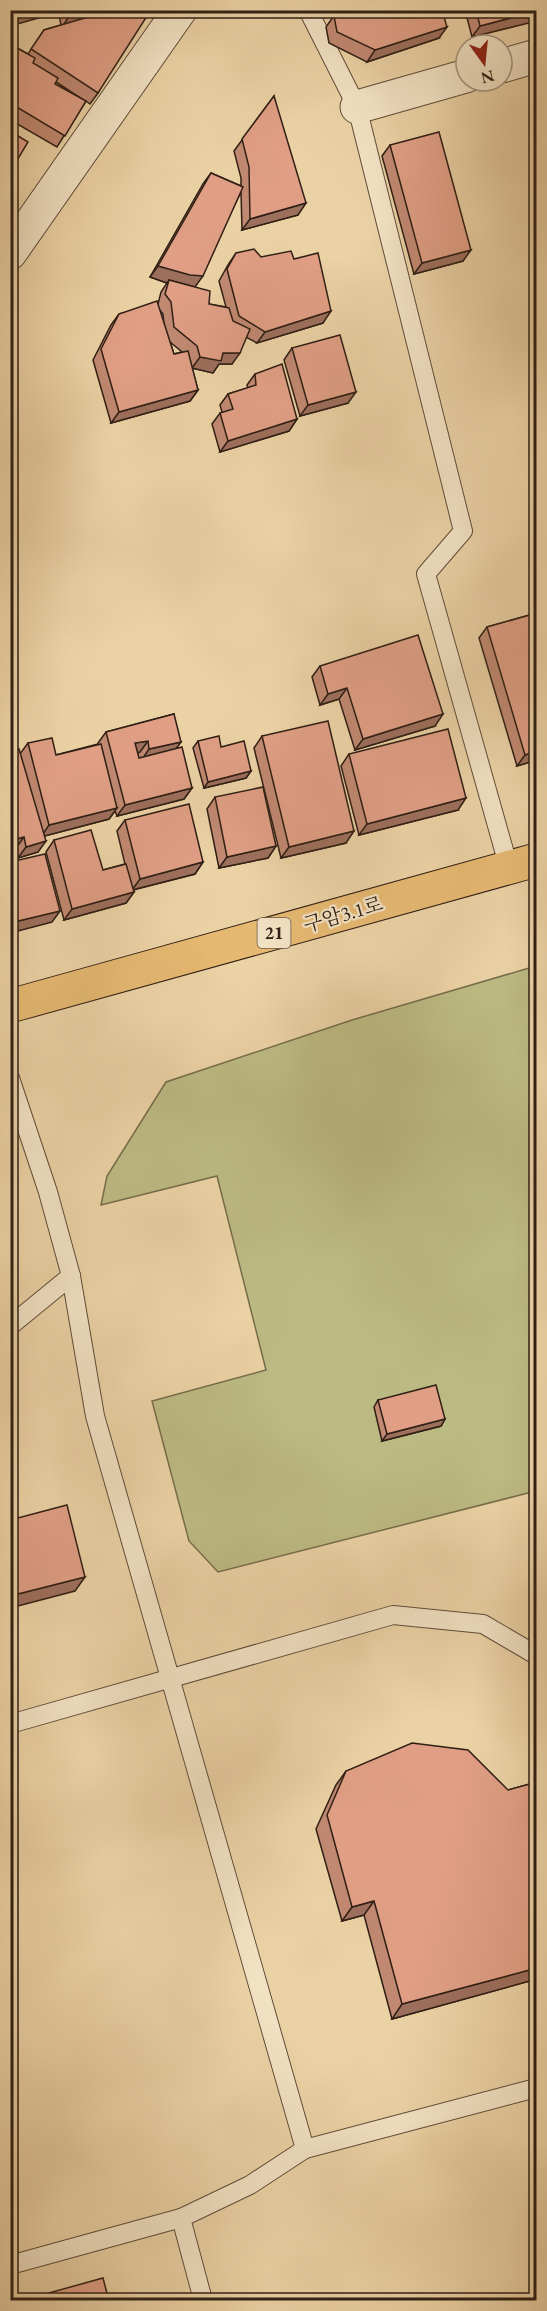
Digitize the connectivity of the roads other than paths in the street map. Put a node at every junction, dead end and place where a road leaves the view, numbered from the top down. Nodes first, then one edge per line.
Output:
1 (180, 10) edge
2 (310, 11) edge
3 (537, 56) edge
4 (514, 63) edge
5 (454, 79) edge
6 (357, 107) junction
7 (10, 253) edge
8 (523, 864) edge
9 (10, 1006) edge
10 (10, 1078) edge
11 (70, 1276) junction
12 (10, 1326) edge
13 (537, 1655) edge
14 (172, 1680) junction
15 (10, 1724) edge
16 (537, 2088) edge
17 (305, 2149) junction
18 (181, 2218) junction
19 (10, 2265) edge
20 (203, 2301) edge

1 - 7 street
2 - 6 lane
3 - 4 street
5 - 6 street
6 - 8 lane
8 - 9 main road, 구암3.1로 / 21
10 - 11 lane
11 - 12 lane
11 - 14 lane
13 - 14 lane
14 - 15 lane
14 - 17 lane
16 - 17 lane
17 - 18 lane
18 - 19 lane
18 - 20 lane

